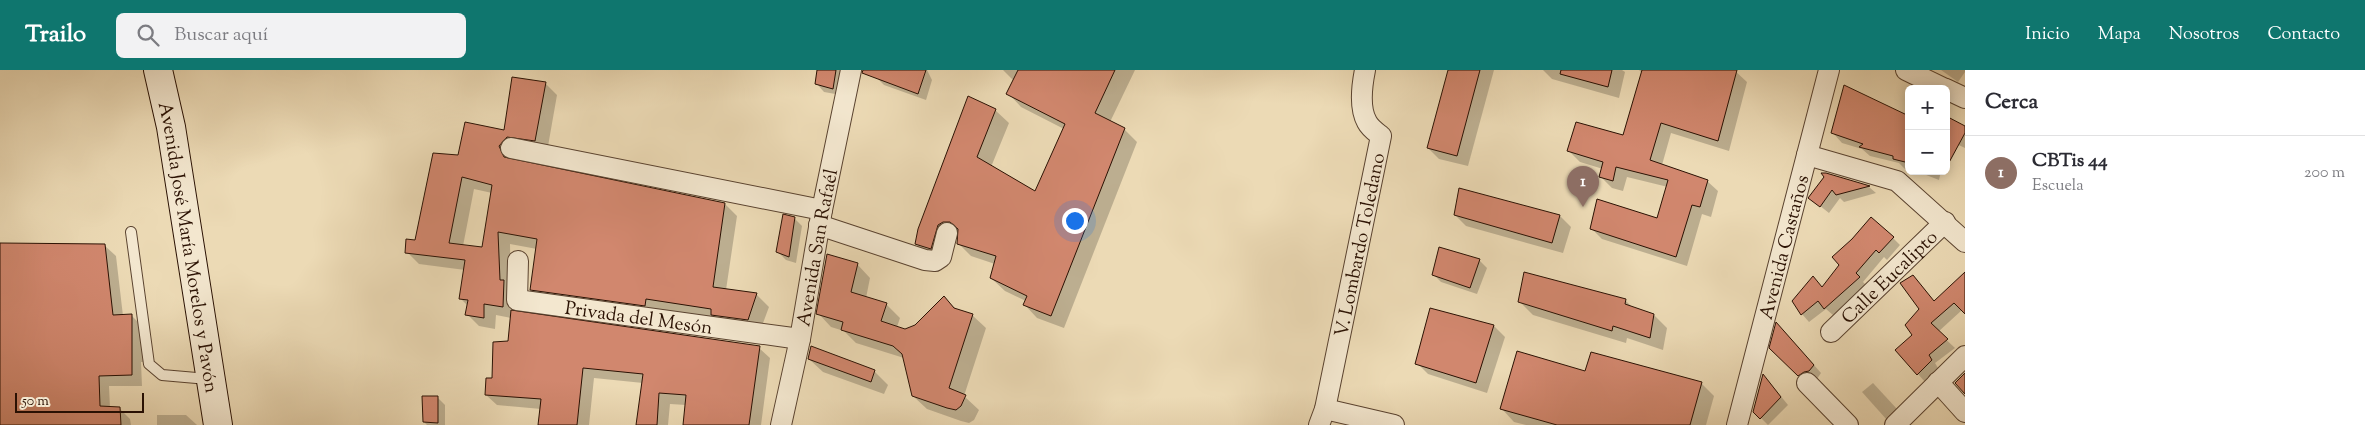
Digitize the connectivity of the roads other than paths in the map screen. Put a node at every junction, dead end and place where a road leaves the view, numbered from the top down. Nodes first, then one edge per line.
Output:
1 (158, 70) edge
2 (851, 70) edge
3 (1366, 70) edge
4 (1829, 70) edge
5 (1906, 70) edge
6 (1938, 85) edge
7 (1950, 91) edge
8 (1965, 98) edge
9 (511, 148) dead end
10 (1807, 155) junction
11 (820, 218) junction
12 (1945, 222) junction
13 (131, 232) dead end
14 (947, 233) dead end
15 (1965, 242) edge
16 (518, 261) dead end
17 (1832, 332) dead end
18 (800, 338) junction
19 (1965, 356) edge
20 (210, 380) junction
21 (1938, 382) junction
22 (1807, 383) dead end
23 (1965, 412) edge
24 (1322, 417) edge
25 (218, 425) edge
26 (781, 425) edge
27 (1394, 425) edge
28 (1737, 425) edge
29 (1848, 425) edge
30 (1895, 425) edge

1 - 20 main road, Avenida José María Morelos y Pavón
2 - 11 street, Avenida San Rafaél
3 - 24 street, V. Lombardo Toledano
4 - 10 street, Avenida Castaños
5 - 6 street
7 - 8 street
9 - 11 street
10 - 12 street
10 - 28 street, Avenida Castaños
11 - 14 street
11 - 18 street, Avenida San Rafaél
12 - 15 street
12 - 17 street, Calle Eucalipto
13 - 20 lane
16 - 18 street, Privada del Mesón
18 - 26 street, Avenida San Rafaél
19 - 21 street
20 - 25 main road, Avenida José María Morelos y Pavón
21 - 23 street
21 - 30 street
22 - 29 street
24 - 27 street

